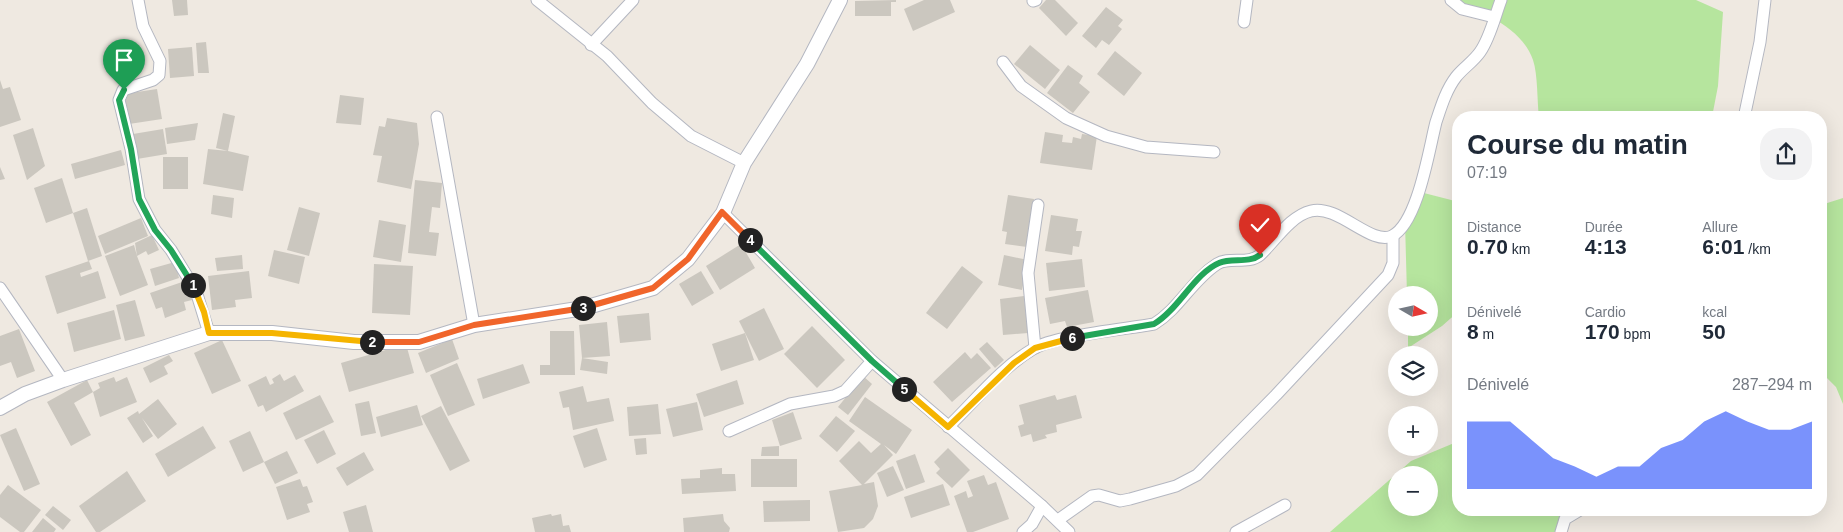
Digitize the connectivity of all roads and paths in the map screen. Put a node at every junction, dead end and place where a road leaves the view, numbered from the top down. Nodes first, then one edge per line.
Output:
1 (138, 0) edge
2 (537, 0) edge
3 (633, 0) edge
4 (840, 0) edge
5 (1247, 0) edge
6 (1451, 0) edge
7 (1501, 0) edge
8 (1765, 0) edge
9 (1494, 17) junction
10 (1244, 22) dead end
11 (590, 45) junction
12 (1003, 62) dead end
13 (1745, 111) edge
14 (437, 117) dead end
15 (1214, 152) dead end
16 (744, 162) junction
17 (1038, 205) dead end
18 (722, 212) junction
19 (1393, 236) junction
20 (0, 288) edge
21 (474, 325) junction
22 (209, 333) junction
23 (1035, 348) junction
24 (872, 361) junction
25 (63, 380) junction
26 (0, 408) edge
27 (948, 427) junction
28 (729, 431) dead end
29 (1285, 505) dead end
30 (1042, 506) junction
31 (1569, 516) edge
32 (1058, 520) junction
33 (1023, 532) edge
34 (1069, 532) edge
35 (1236, 532) edge
36 (1561, 532) edge

1 - 22 street
2 - 11 street
3 - 11 street
4 - 16 street
5 - 10 street
6 - 9 street
7 - 9 street
8 - 13 street
9 - 19 street
11 - 16 street
12 - 15 street
14 - 21 street
16 - 18 street
17 - 23 street
18 - 21 street
18 - 24 street
19 - 23 street
19 - 32 street
20 - 25 street
21 - 22 street
22 - 25 street
23 - 27 street
24 - 27 street
24 - 28 street
25 - 26 street
27 - 30 street
29 - 35 street
30 - 32 street
30 - 33 street
31 - 36 street
32 - 34 street

